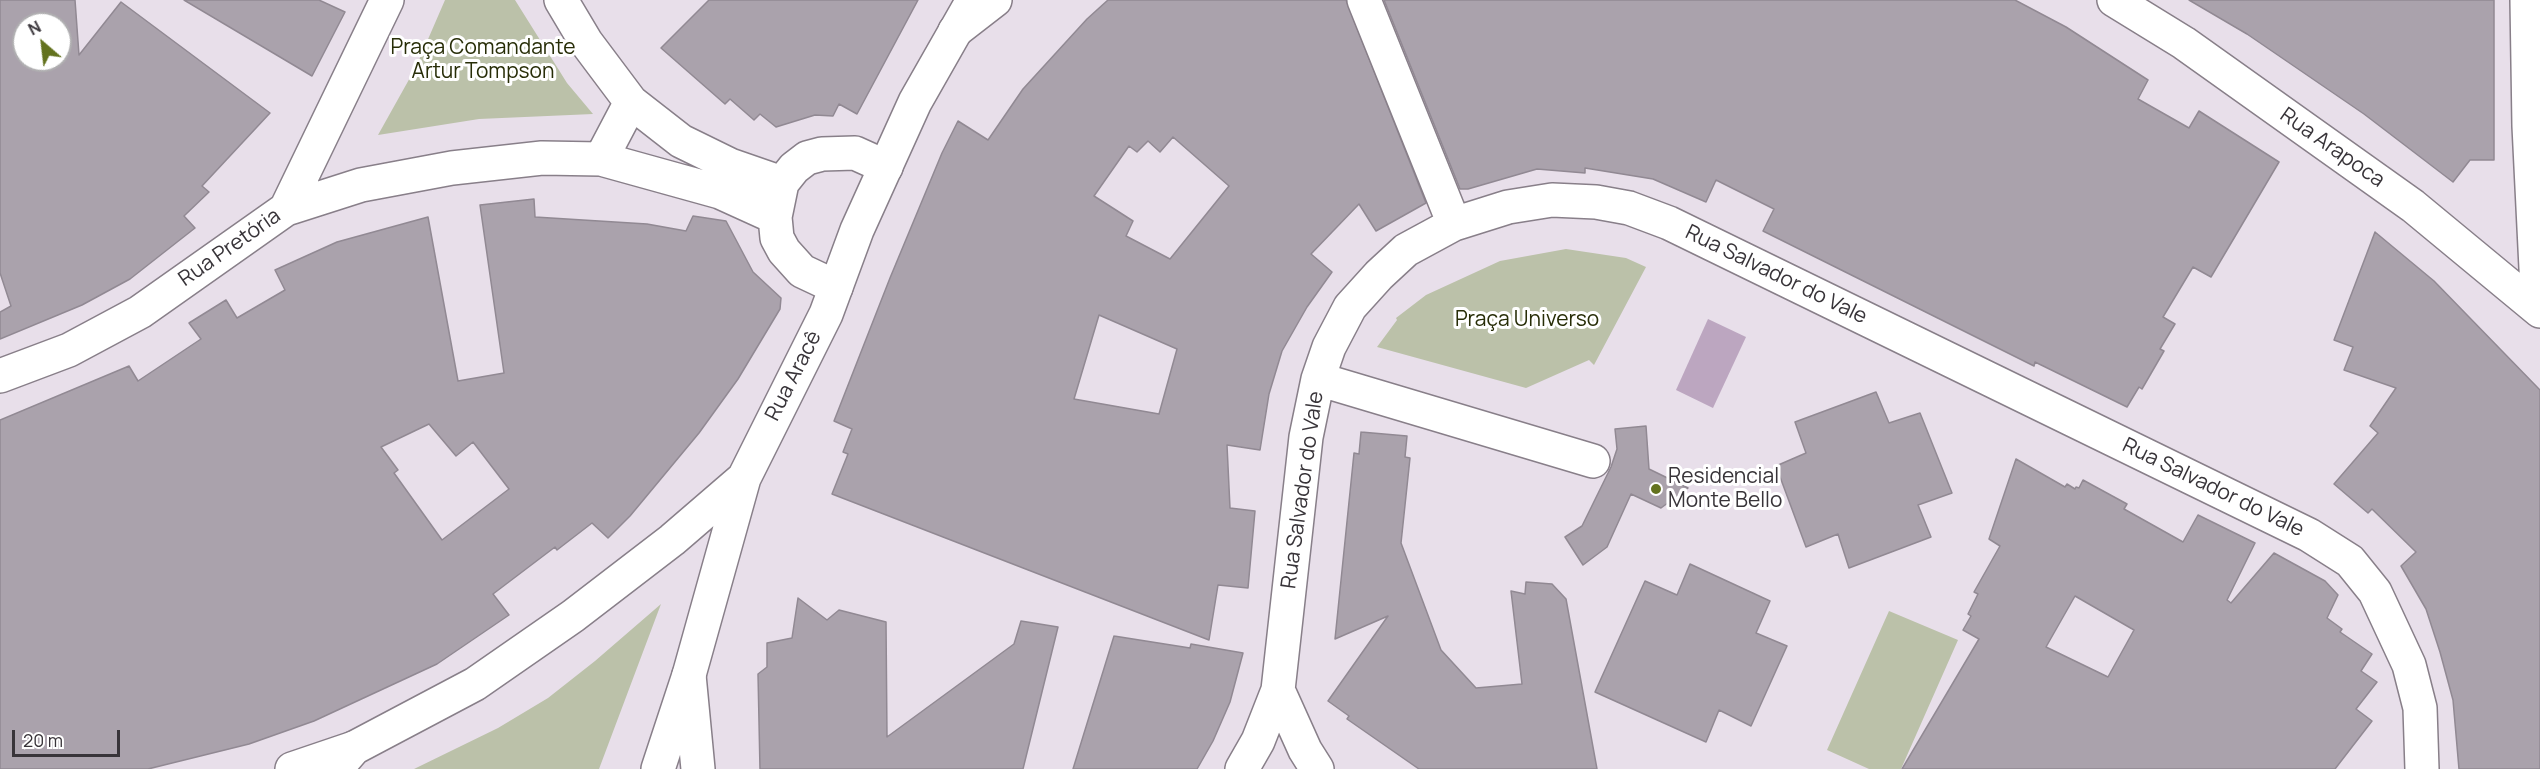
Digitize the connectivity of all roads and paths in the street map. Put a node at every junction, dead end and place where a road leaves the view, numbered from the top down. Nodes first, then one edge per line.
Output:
1 (387, 0) edge
2 (561, 0) edge
3 (973, 0) edge
4 (995, 0) edge
5 (1364, 0) edge
6 (2114, 0) edge
7 (2527, 0) edge
8 (955, 31) junction
9 (632, 102) junction
10 (601, 159) junction
11 (886, 167) junction
12 (782, 183) junction
13 (286, 209) junction
14 (775, 217) junction
15 (1454, 224) junction
16 (836, 287) junction
17 (2539, 310) edge
18 (0, 376) edge
19 (1318, 379) junction
20 (1593, 461) dead end
21 (744, 478) junction
22 (689, 675) junction
23 (1278, 690) junction
24 (345, 759) edge
25 (292, 769) edge
26 (658, 769) edge
27 (698, 769) edge
28 (1242, 769) edge
29 (1317, 769) edge
30 (2422, 769) edge

1 - 13 street, Rua Pretória
2 - 9 street
3 - 8 street, Rua Aracê
4 - 8 street
5 - 15 street
6 - 17 street, Rua Arapoca
7 - 17 street
8 - 11 street, Rua Aracê
9 - 10 street
9 - 12 street
10 - 13 street
10 - 14 street
11 - 12 street
11 - 16 street, Rua Aracê
12 - 14 street
13 - 18 street, Rua Pretória
14 - 16 street
15 - 19 street, Rua Salvador do Vale
15 - 30 street, Rua Salvador do Vale
16 - 21 street, Rua Aracê
19 - 20 street
19 - 23 street, Rua Salvador do Vale
21 - 22 street, Rua Aracê
21 - 24 street
22 - 26 street, Rua Aracê
22 - 27 street
23 - 28 street, Rua Salvador do Vale
23 - 29 street
24 - 25 street

